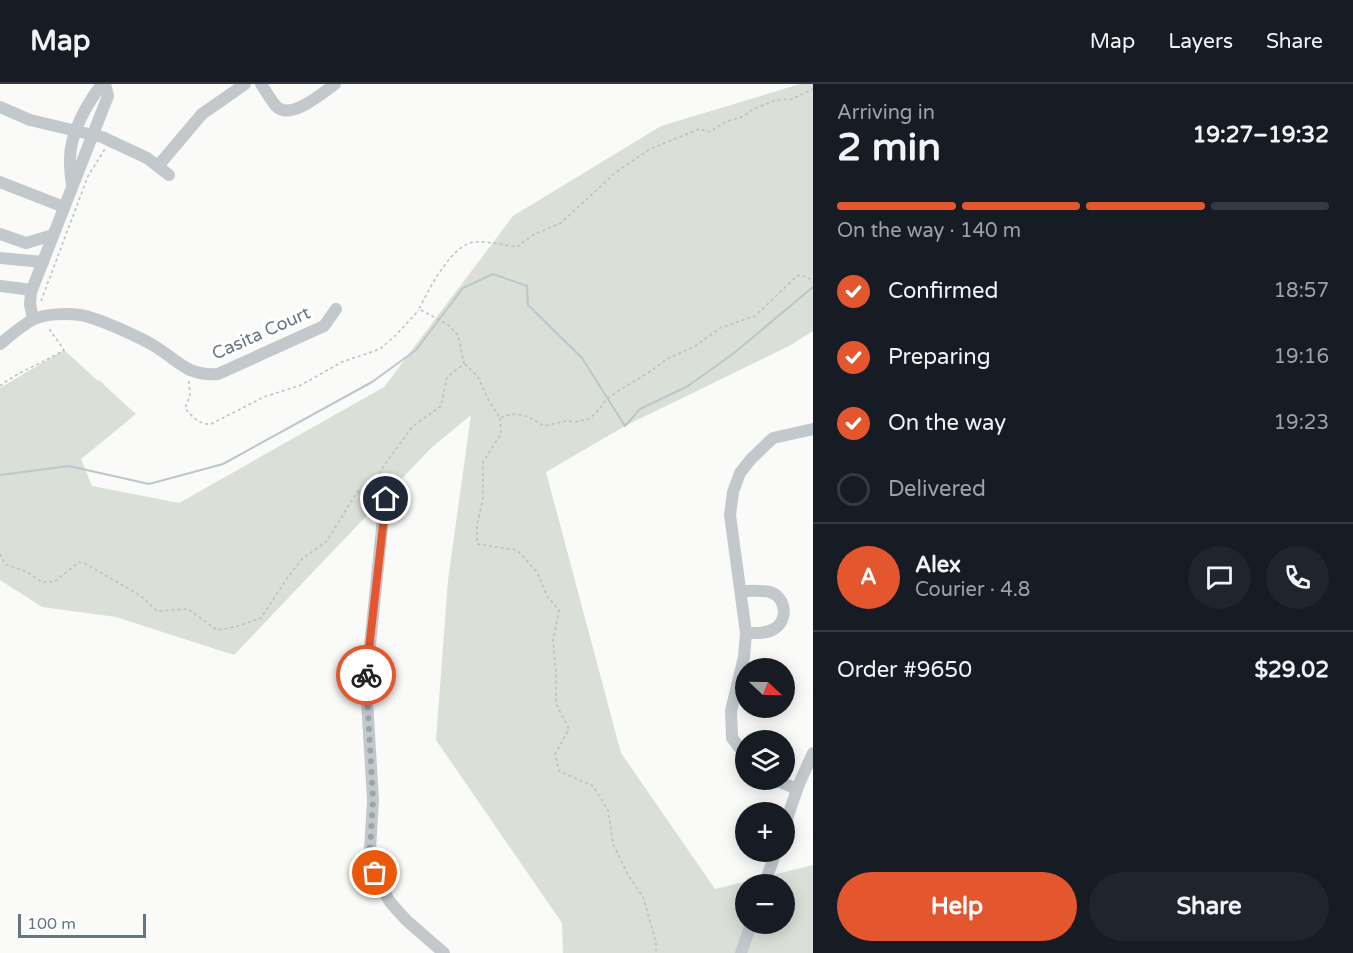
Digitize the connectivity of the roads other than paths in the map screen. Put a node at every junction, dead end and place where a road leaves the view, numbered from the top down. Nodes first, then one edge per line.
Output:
1 (103, 84) edge
2 (245, 84) edge
3 (261, 84) edge
4 (335, 84) edge
5 (0, 108) edge
6 (76, 132) junction
7 (97, 136) junction
8 (158, 166) junction
9 (169, 175) dead end
10 (0, 182) edge
11 (72, 185) junction
12 (64, 207) junction
13 (0, 234) edge
14 (53, 235) junction
15 (0, 258) edge
16 (43, 262) junction
17 (0, 286) edge
18 (32, 290) junction
19 (336, 309) dead end
20 (38, 318) junction
21 (0, 344) edge
22 (813, 429) edge
23 (386, 499) road end
24 (741, 591) junction
25 (746, 633) junction
26 (735, 742) edge
27 (813, 753) edge
28 (797, 789) joint
29 (793, 802) edge
30 (748, 934) edge
31 (444, 953) edge
32 (741, 953) edge

1 - 6 street
1 - 7 street
2 - 8 street
3 - 4 street
5 - 6 street
6 - 7 street
6 - 11 street
7 - 8 street
7 - 11 street
8 - 9 street
10 - 12 street
11 - 12 street
12 - 14 street
13 - 14 street
14 - 16 street
15 - 16 street
16 - 18 street
17 - 18 street
18 - 20 street
19 - 20 street, Casita Court
20 - 21 street
22 - 24 street
23 - 31 street
24 - 25 street
24 - 25 street
25 - 26 street
27 - 28 street
28 - 29 street
30 - 32 street

